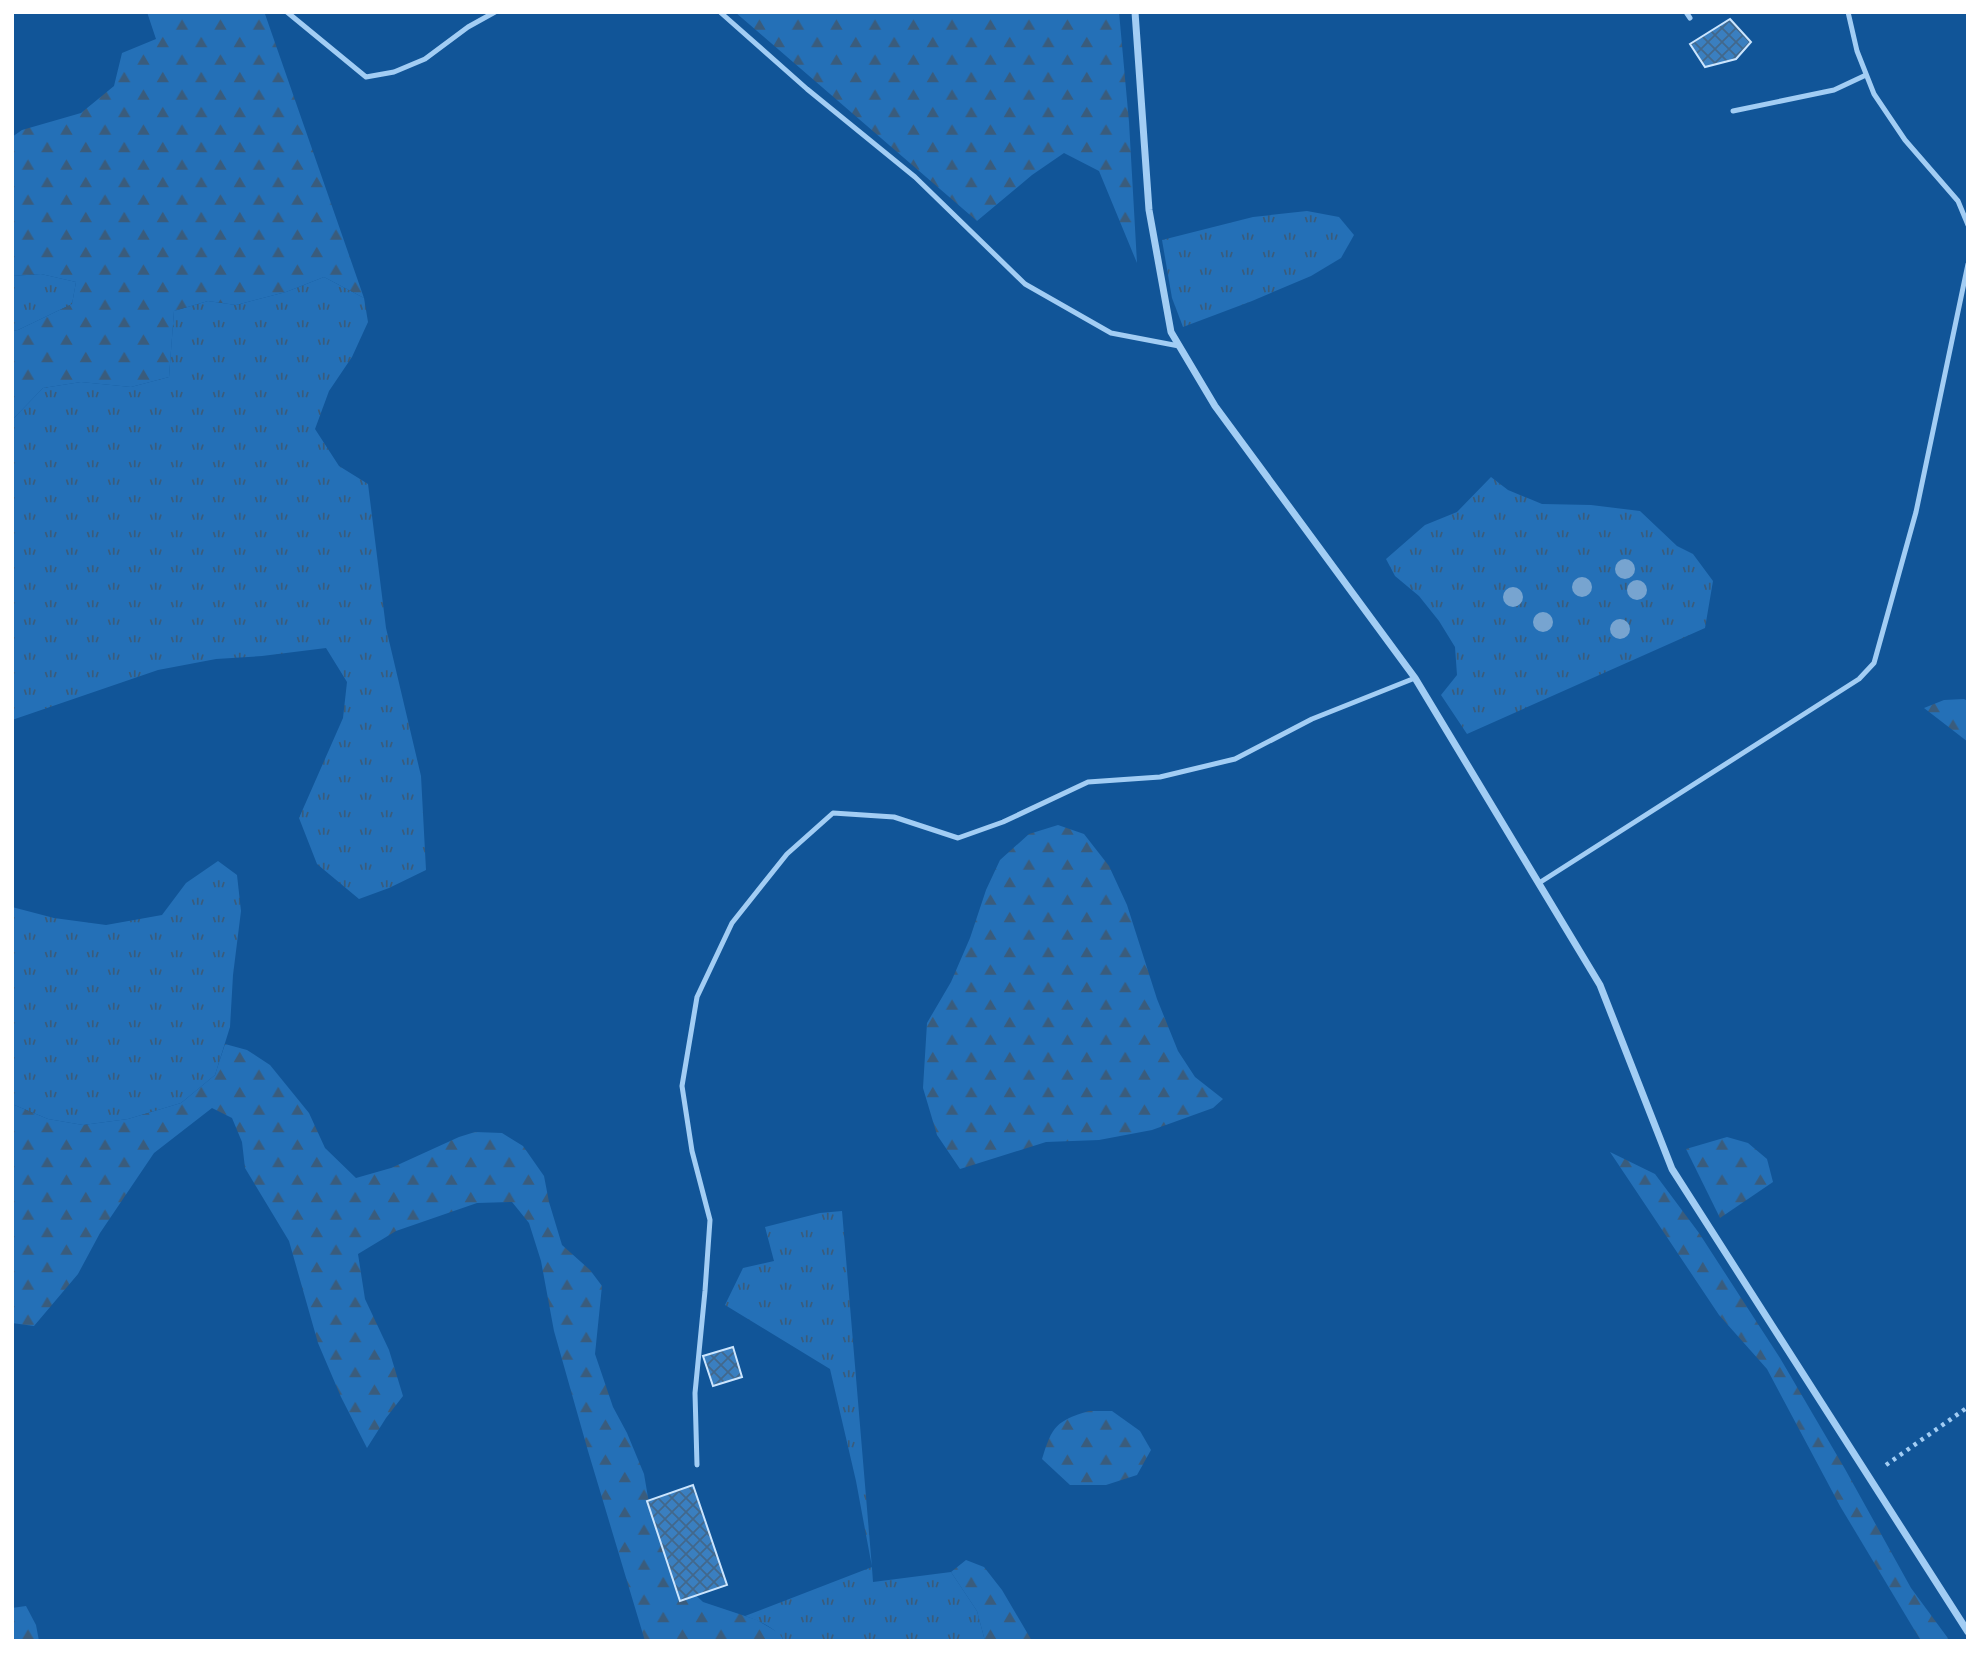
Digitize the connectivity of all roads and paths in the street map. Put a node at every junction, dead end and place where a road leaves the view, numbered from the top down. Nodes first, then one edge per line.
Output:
1 (288, 12) edge
2 (495, 12) edge
3 (720, 12) edge
4 (1135, 12) edge
5 (1848, 12) edge
6 (1866, 75) junction
7 (1733, 111) dead end
8 (1968, 225) edge
9 (1968, 264) edge
10 (1179, 346) junction
11 (1415, 678) junction
12 (1539, 883) junction
13 (1968, 1407) edge
14 (697, 1465) dead end
15 (1870, 1476) junction
16 (1968, 1632) edge

1 - 2 lane
3 - 10 lane
4 - 10 street
5 - 6 lane
6 - 7 lane
6 - 8 lane
9 - 12 lane
10 - 11 street
11 - 12 street
11 - 14 lane
12 - 15 street
13 - 15 path
15 - 16 street

